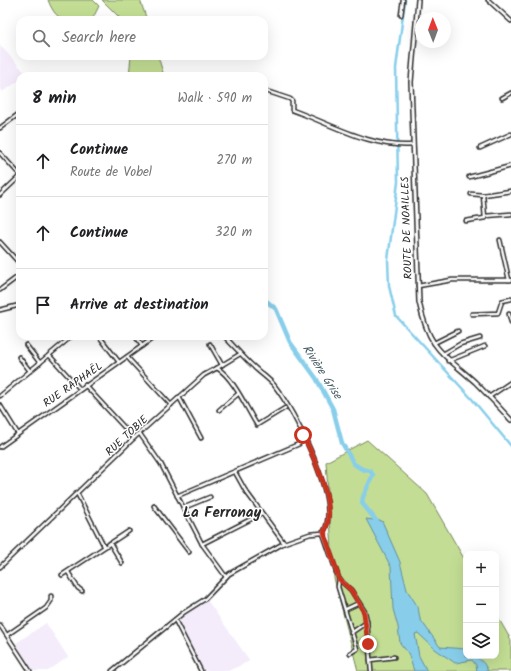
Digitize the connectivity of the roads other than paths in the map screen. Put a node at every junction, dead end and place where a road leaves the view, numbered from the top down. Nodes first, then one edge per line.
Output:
1 (403, 0) edge
2 (418, 0) edge
3 (488, 0) edge
4 (401, 15) dead end
5 (511, 21) edge
6 (268, 92) edge
7 (511, 93) edge
8 (502, 98) dead end
9 (16, 116) edge
10 (0, 128) edge
11 (511, 134) edge
12 (412, 145) junction
13 (480, 148) dead end
14 (0, 153) edge
15 (511, 166) edge
16 (16, 171) edge
17 (469, 177) dead end
18 (16, 179) edge
19 (511, 190) edge
20 (471, 194) dead end
21 (0, 195) edge
22 (482, 195) junction
23 (511, 214) edge
24 (485, 216) junction
25 (466, 220) dead end
26 (500, 240) dead end
27 (0, 242) edge
28 (16, 260) edge
29 (16, 278) edge
30 (510, 280) edge
31 (418, 286) junction
32 (0, 290) edge
33 (511, 299) edge
34 (16, 306) edge
35 (0, 310) edge
36 (472, 314) dead end
37 (509, 314) dead end
38 (511, 322) edge
39 (458, 331) dead end
40 (480, 338) dead end
41 (67, 340) edge
42 (102, 340) edge
43 (138, 340) edge
44 (150, 340) edge
45 (228, 340) edge
46 (210, 344) dead end
47 (433, 344) junction
48 (26, 345) dead end
49 (142, 346) junction
50 (485, 346) dead end
51 (240, 354) junction
52 (442, 354) junction
53 (49, 355) junction
54 (18, 357) dead end
55 (127, 357) junction
56 (448, 361) junction
57 (120, 362) junction
58 (40, 363) junction
59 (222, 365) junction
60 (217, 368) junction
61 (30, 371) junction
62 (511, 382) edge
63 (85, 385) junction
64 (80, 389) junction
65 (238, 394) junction
66 (0, 396) edge
67 (179, 397) junction
68 (489, 397) junction
69 (0, 405) edge
70 (171, 405) junction
71 (285, 408) dead end
72 (219, 410) dead end
73 (511, 420) edge
74 (18, 434) junction
75 (140, 434) junction
76 (134, 438) junction
77 (201, 438) dead end
78 (299, 444) dead end
79 (0, 446) edge
80 (235, 472) junction
81 (77, 493) junction
82 (177, 496) junction
83 (210, 497) dead end
84 (154, 506) dead end
85 (183, 508) junction
86 (261, 514) junction
87 (129, 531) dead end
88 (324, 532) junction
89 (110, 543) junction
90 (284, 543) junction
91 (202, 544) junction
92 (104, 546) junction
93 (189, 552) dead end
94 (122, 563) dead end
95 (0, 567) edge
96 (68, 572) junction
97 (62, 575) dead end
98 (226, 578) junction
99 (339, 579) junction
100 (82, 591) dead end
101 (51, 596) dead end
102 (359, 603) junction
103 (346, 609) junction
104 (175, 620) junction
105 (367, 622) junction
106 (0, 625) edge
107 (351, 633) junction
108 (6, 635) junction
109 (350, 653) dead end
110 (394, 657) dead end
111 (370, 660) junction
112 (30, 671) edge
113 (112, 671) edge
114 (202, 671) edge
115 (371, 671) edge

1 - 4 street
2 - 12 street, ROUTE DE NOAILLES
3 - 5 street
6 - 12 street
7 - 8 street
9 - 10 street
11 - 13 street
12 - 31 street, ROUTE DE NOAILLES
14 - 16 street
15 - 17 street
18 - 21 street
19 - 22 street
20 - 22 street
22 - 24 street
23 - 24 street
24 - 25 street
26 - 30 street
27 - 28 street
29 - 32 street
30 - 31 street
31 - 47 street, ROUTE DE NOAILLES
33 - 36 street
34 - 35 street
37 - 38 street
39 - 47 street
40 - 52 street
41 - 53 street
42 - 57 street
43 - 49 street
44 - 49 street, RUE RAPHAËL
45 - 51 street
46 - 59 street
47 - 52 street, ROUTE DE NOAILLES
48 - 58 street
49 - 55 street, RUE RAPHAËL
50 - 56 street
51 - 59 street, RUE TOBIE
51 - 88 street
52 - 56 street, ROUTE DE NOAILLES
53 - 58 street
53 - 64 street
54 - 61 street
55 - 57 street, RUE RAPHAËL
55 - 70 street
56 - 68 street, ROUTE DE NOAILLES
57 - 63 street, RUE RAPHAËL
58 - 61 street
59 - 60 street, RUE TOBIE
60 - 65 street
60 - 67 street, RUE TOBIE
61 - 66 street
62 - 68 street
63 - 64 street, RUE RAPHAËL
63 - 76 street
64 - 74 street, RUE RAPHAËL
65 - 71 street
65 - 72 street
67 - 70 street, RUE TOBIE
67 - 77 street
68 - 73 street, ROUTE DE NOAILLES
69 - 74 street
70 - 75 street, RUE TOBIE
74 - 79 street, RUE RAPHAËL
75 - 76 street, RUE TOBIE
75 - 82 street
76 - 81 street, RUE TOBIE
78 - 80 street
80 - 82 street
80 - 86 street
81 - 92 street
81 - 95 street, RUE TOBIE
82 - 85 street
83 - 85 street
84 - 93 street
85 - 91 street
86 - 90 street
86 - 91 street
87 - 89 street
88 - 90 street
88 - 99 street
89 - 92 street
89 - 94 street
90 - 98 street
91 - 98 street
92 - 96 street
96 - 97 street
96 - 100 street
98 - 104 street
99 - 102 street
99 - 103 street
101 - 108 street
102 - 103 street
102 - 105 street
103 - 107 street
104 - 113 street
104 - 114 street
105 - 107 street
105 - 111 street
106 - 108 street
107 - 109 street
108 - 112 street
110 - 111 street
111 - 115 street

